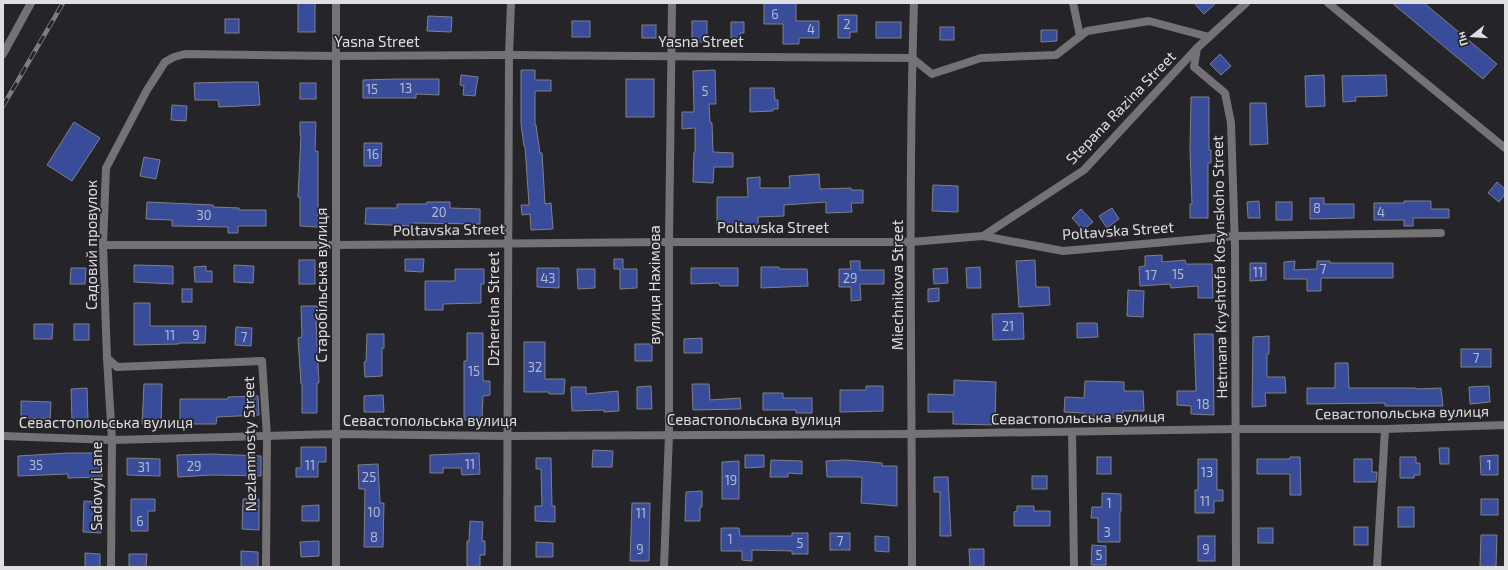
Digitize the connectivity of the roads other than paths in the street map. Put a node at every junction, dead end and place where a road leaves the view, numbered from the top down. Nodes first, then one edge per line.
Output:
1 (31, 3) edge
2 (336, 3) edge
3 (510, 3) edge
4 (672, 3) edge
5 (914, 3) edge
6 (1073, 3) edge
7 (1246, 3) edge
8 (1328, 3) edge
9 (1080, 36) junction
10 (1209, 37) junction
11 (1197, 48) junction
12 (3, 54) edge
13 (509, 55) junction
14 (336, 56) junction
15 (671, 56) junction
16 (174, 57) joint
17 (912, 58) junction
18 (1505, 148) edge
19 (1441, 233) dead end
20 (983, 236) junction
21 (1235, 236) junction
22 (669, 242) junction
23 (911, 242) junction
24 (508, 243) junction
25 (103, 245) junction
26 (336, 245) junction
27 (107, 358) junction
28 (1505, 425) edge
29 (1236, 429) junction
30 (1386, 429) junction
31 (1072, 432) junction
32 (336, 434) junction
33 (668, 434) junction
34 (912, 434) junction
35 (3, 436) edge
36 (267, 436) junction
37 (508, 436) junction
38 (112, 440) junction
39 (111, 567) edge
40 (266, 567) edge
41 (336, 567) edge
42 (508, 567) edge
43 (664, 567) edge
44 (912, 567) edge
45 (1074, 567) edge
46 (1236, 567) edge
47 (1377, 567) edge

1 - 12 street
2 - 14 street, Старобільська вулиця
3 - 13 street, Dzherelna Street
4 - 15 street, вулиця Нахімова
5 - 17 street, Miechnikova Street
6 - 9 street
7 - 10 street
8 - 18 street
9 - 10 street
9 - 17 street
10 - 11 street
11 - 20 street, Stepana Razina Street
11 - 21 street, Hetmana Kryshtofa Kosynskoho Street
13 - 14 street, Yasna Street
13 - 15 street, Yasna Street
13 - 24 street, Dzherelna Street
14 - 16 street, Yasna Street
14 - 26 street, Старобільська вулиця
15 - 17 street, Yasna Street
15 - 22 street, вулиця Нахімова
16 - 25 street, Садовий провулок
17 - 23 street, Miechnikova Street
19 - 21 street, Poltavska Street
20 - 21 street, Poltavska Street
20 - 23 street, Poltavska Street
21 - 29 street, Hetmana Kryshtofa Kosynskoho Street
22 - 23 street, Poltavska Street
22 - 24 street, Poltavska Street
22 - 33 street, вулиця Нахімова
23 - 34 street, Miechnikova Street
24 - 26 street, Poltavska Street
24 - 37 street, Dzherelna Street
25 - 26 street, Poltavska Street
25 - 27 street, Садовий провулок
26 - 32 street, Старобільська вулиця
27 - 36 street, Nezlamnosty Street
27 - 38 street, Sadovyi Lane
28 - 30 street, Севастопольська вулиця
29 - 30 street, Севастопольська вулиця
29 - 31 street, Севастопольська вулиця
29 - 46 street, Hetmana Kryshtofa Kosynskoho Street
30 - 47 street
31 - 34 street, Севастопольська вулиця
31 - 45 street
32 - 36 street, Севастопольська вулиця
32 - 37 street, Севастопольська вулиця
32 - 41 street, Старобільська вулиця
33 - 34 street, Севастопольська вулиця
33 - 37 street, Севастопольська вулиця
33 - 43 street, вулиця Нахімова
34 - 44 street, Miechnikova Street
35 - 38 street, Севастопольська вулиця
36 - 38 street, Севастопольська вулиця
36 - 40 street, Nezlamnosty Street
37 - 42 street, Dzherelna Street
38 - 39 street, Sadovyi Lane

